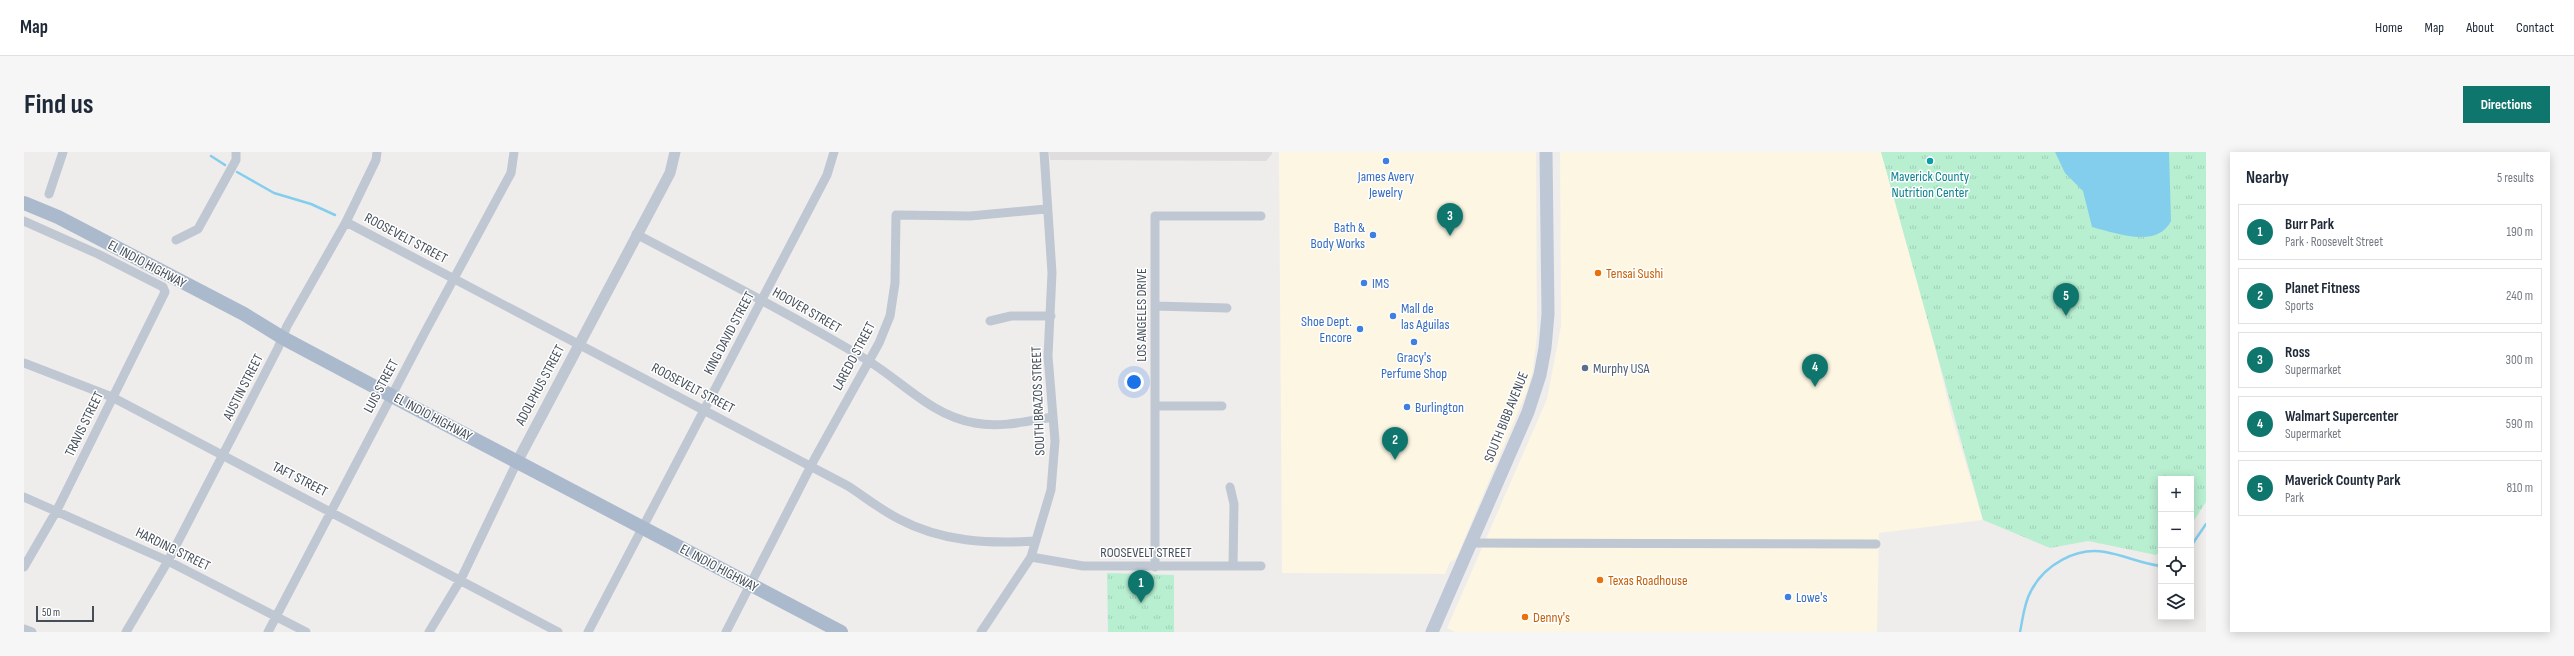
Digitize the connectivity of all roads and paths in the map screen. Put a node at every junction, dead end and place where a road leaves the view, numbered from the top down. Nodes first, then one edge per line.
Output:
1 (63, 152) edge
2 (236, 152) edge
3 (377, 152) edge
4 (514, 152) edge
5 (675, 152) edge
6 (834, 152) edge
7 (1044, 152) edge
8 (1546, 152) edge
9 (49, 194) dead end
10 (24, 203) edge
11 (1046, 209) junction
12 (1261, 216) dead end
13 (24, 221) edge
14 (346, 222) junction
15 (636, 234) junction
16 (176, 240) dead end
17 (454, 280) junction
18 (762, 300) junction
19 (1155, 306) junction
20 (1226, 308) dead end
21 (1051, 316) junction
22 (990, 321) dead end
23 (283, 338) junction
24 (579, 344) junction
25 (868, 361) junction
26 (24, 363) edge
27 (392, 396) junction
28 (112, 397) junction
29 (1155, 406) junction
30 (1222, 406) dead end
31 (704, 410) junction
32 (1053, 417) junction
33 (223, 456) junction
34 (517, 462) junction
35 (812, 467) junction
36 (1230, 487) dead end
37 (24, 497) edge
38 (57, 510) junction
39 (331, 511) junction
40 (642, 527) junction
41 (1036, 540) junction
42 (1472, 543) junction
43 (1876, 544) dead end
44 (1031, 557) junction
45 (168, 561) junction
46 (1233, 566) junction
47 (1261, 566) dead end
48 (24, 567) edge
49 (1155, 567) junction
50 (460, 579) junction
51 (751, 584) junction
52 (276, 617) junction
53 (24, 629) edge
54 (32, 632) edge
55 (126, 632) edge
56 (268, 632) edge
57 (306, 632) edge
58 (429, 632) edge
59 (558, 632) edge
60 (588, 632) edge
61 (726, 632) edge
62 (841, 632) edge
63 (981, 632) edge
64 (1432, 632) edge

1 - 9 street
2 - 16 street
3 - 14 street, AUSTIN STREET
4 - 17 street, LUIS STREET
5 - 15 street, ADOLPHUS STREET
6 - 18 street, KING DAVID STREET
7 - 11 street, SOUTH BRAZOS STREET
8 - 42 main road, SOUTH BIBB AVENUE
10 - 23 main road, EL INDIO HIGHWAY
11 - 21 street, SOUTH BRAZOS STREET
11 - 25 street, LAREDO STREET
12 - 19 street, LOS ANGELES DRIVE
13 - 28 street, TRAVIS STREET
14 - 17 street, ROOSEVELT STREET
14 - 23 street, AUSTIN STREET
15 - 18 street, HOOVER STREET
15 - 24 street, ADOLPHUS STREET
17 - 24 street, ROOSEVELT STREET
17 - 27 street, LUIS STREET
18 - 25 street, HOOVER STREET
18 - 31 street, KING DAVID STREET
19 - 20 street
19 - 29 street, LOS ANGELES DRIVE
21 - 22 street
21 - 32 street, SOUTH BRAZOS STREET
23 - 27 main road, EL INDIO HIGHWAY
23 - 33 street, AUSTIN STREET
24 - 31 street, ROOSEVELT STREET
24 - 34 street, ADOLPHUS STREET
25 - 32 street, HOOVER STREET
25 - 35 street, LAREDO STREET
26 - 28 street, TAFT STREET
27 - 34 main road, EL INDIO HIGHWAY
27 - 39 street, LUIS STREET
28 - 33 street, TAFT STREET
28 - 38 street, TRAVIS STREET
29 - 30 street
29 - 49 street, LOS ANGELES DRIVE
31 - 35 street, ROOSEVELT STREET
31 - 40 street, KING DAVID STREET
32 - 41 street, SOUTH BRAZOS STREET
33 - 39 street, TAFT STREET
33 - 45 street, AUSTIN STREET
34 - 40 main road, EL INDIO HIGHWAY
34 - 50 street, ADOLPHUS STREET
35 - 41 street, ROOSEVELT STREET
35 - 51 street, LAREDO STREET
36 - 46 street
37 - 38 street, HARDING STREET
38 - 45 street, HARDING STREET
38 - 48 street, TRAVIS STREET
39 - 50 street, TAFT STREET
39 - 52 street, LUIS STREET
40 - 51 main road, EL INDIO HIGHWAY
40 - 60 street, KING DAVID STREET
41 - 44 street, SOUTH BRAZOS STREET
42 - 43 street
42 - 64 main road, SOUTH BIBB AVENUE
44 - 49 street, ROOSEVELT STREET
44 - 63 street, SOUTH BRAZOS STREET
45 - 52 street, HARDING STREET
45 - 55 street, AUSTIN STREET
46 - 47 street, ROOSEVELT STREET
46 - 49 street, ROOSEVELT STREET
50 - 58 street, ADOLPHUS STREET
50 - 59 street, TAFT STREET
51 - 61 street, LAREDO STREET
51 - 62 main road, EL INDIO HIGHWAY
52 - 56 street, LUIS STREET
52 - 57 street, HARDING STREET
53 - 54 street

